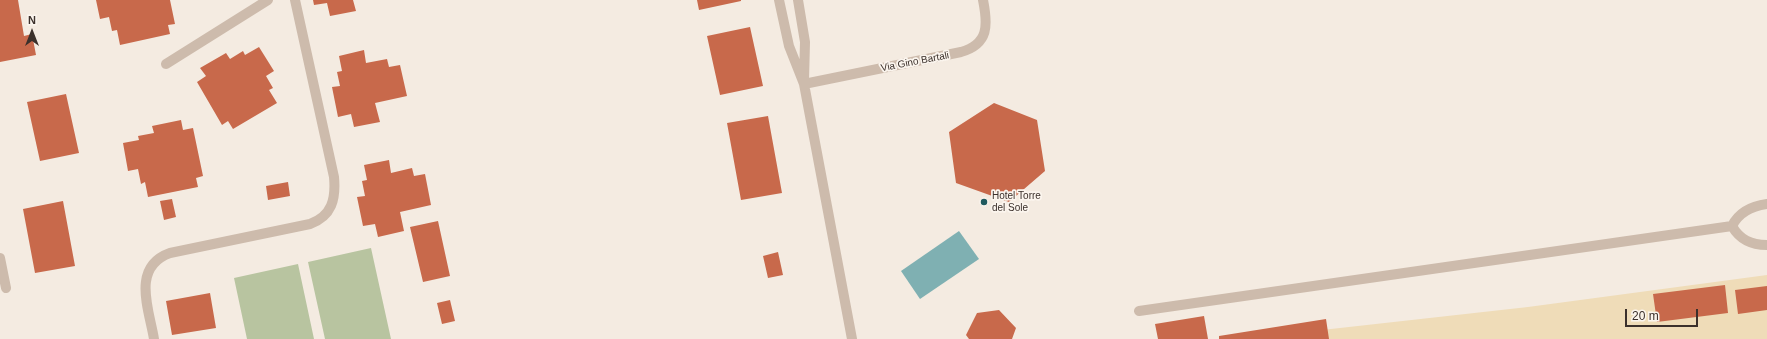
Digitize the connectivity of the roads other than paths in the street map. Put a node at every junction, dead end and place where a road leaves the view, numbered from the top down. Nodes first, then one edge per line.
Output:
1 (268, 0) edge
2 (295, 0) edge
3 (779, 0) edge
4 (798, 0) edge
5 (983, 0) edge
6 (166, 64) dead end
7 (804, 84) junction
8 (1767, 204) edge
9 (1732, 226) junction
10 (1767, 245) edge
11 (0, 258) edge
12 (6, 288) dead end
13 (1140, 311) dead end
14 (154, 339) edge
15 (852, 339) edge

1 - 6 street
2 - 14 street
3 - 7 street
4 - 7 street
5 - 7 street, Via Gino Bartali
7 - 15 street
8 - 9 street
9 - 10 street
9 - 13 street
11 - 12 street

